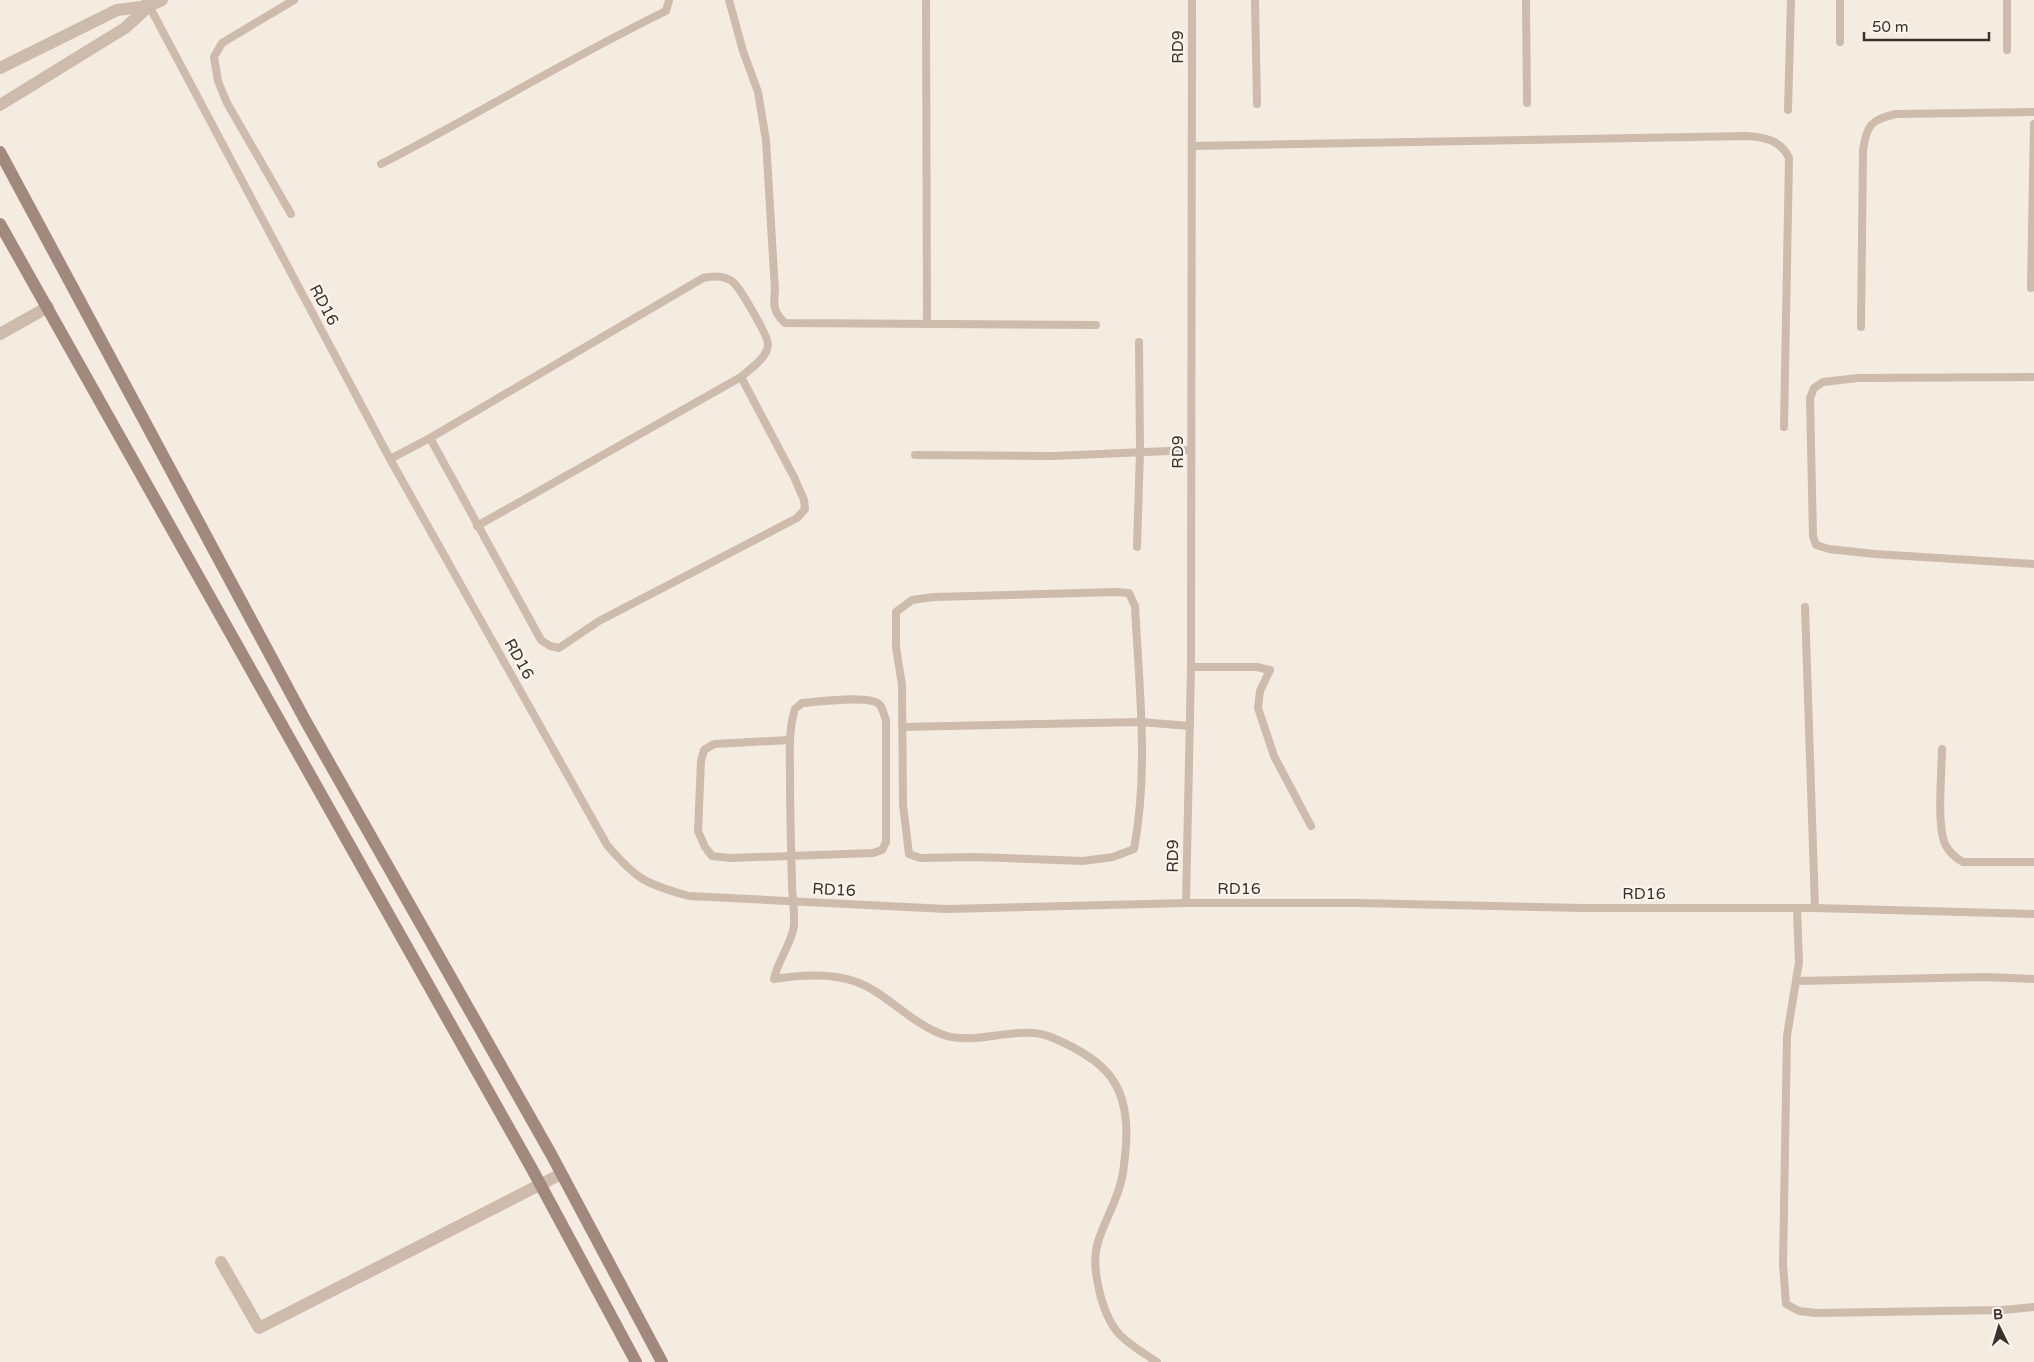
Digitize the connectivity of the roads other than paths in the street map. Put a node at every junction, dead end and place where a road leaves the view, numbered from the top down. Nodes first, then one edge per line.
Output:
1 (162, 0) edge
2 (294, 0) edge
3 (669, 0) edge
4 (729, 0) edge
5 (926, 0) edge
6 (1192, 0) edge
7 (1255, 0) edge
8 (1526, 0) edge
9 (1791, 0) edge
10 (1840, 0) edge
11 (2007, 0) edge
12 (148, 3) edge
13 (281, 3) edge
14 (1840, 42) dead end
15 (2008, 50) dead end
16 (0, 68) edge
17 (1527, 103) dead end
18 (1257, 104) dead end
19 (0, 105) edge
20 (1788, 110) dead end
21 (2034, 112) edge
22 (2034, 124) edge
23 (1192, 146) junction
24 (0, 152) edge
25 (381, 164) dead end
26 (291, 214) dead end
27 (0, 224) edge
28 (2031, 288) dead end
29 (48, 307) junction
30 (927, 323) junction
31 (1096, 325) dead end
32 (1862, 328) dead end
33 (0, 334) edge
34 (1139, 342) dead end
35 (2034, 377) edge
36 (741, 378) junction
37 (1784, 427) dead end
38 (430, 438) junction
39 (1191, 450) junction
40 (1140, 451) junction
41 (915, 455) dead end
42 (390, 459) junction
43 (477, 526) junction
44 (1137, 547) dead end
45 (2034, 564) edge
46 (1806, 607) dead end
47 (1191, 667) junction
48 (1140, 722) junction
49 (1190, 726) junction
50 (902, 727) junction
51 (790, 740) junction
52 (1942, 749) dead end
53 (1311, 826) dead end
54 (791, 855) junction
55 (2034, 862) edge
56 (792, 902) junction
57 (1186, 903) junction
58 (1815, 908) junction
59 (1797, 909) junction
60 (2034, 914) edge
61 (2034, 979) edge
62 (1797, 981) junction
63 (561, 1174) junction
64 (540, 1184) junction
65 (221, 1262) dead end
66 (2034, 1307) edge
67 (636, 1362) edge
68 (662, 1362) edge
69 (1157, 1362) edge

1 - 12 street
2 - 13 lane
3 - 25 lane
4 - 30 lane
5 - 30 lane
6 - 23 lane, RD9
7 - 18 lane
8 - 17 lane
9 - 20 lane
10 - 14 lane
11 - 15 lane
12 - 16 street
12 - 19 street
12 - 42 lane, RD16
13 - 26 lane
21 - 32 lane
22 - 28 lane
23 - 37 lane
23 - 39 lane, RD9
24 - 63 main road
27 - 29 main road
29 - 33 street
29 - 64 main road
30 - 31 lane
34 - 40 lane
35 - 45 lane
36 - 38 lane
36 - 43 lane
36 - 43 lane
38 - 42 lane
38 - 43 lane
39 - 40 lane
39 - 47 lane, RD9
40 - 41 lane
40 - 44 lane
42 - 56 lane, RD16
46 - 58 lane
47 - 49 lane, RD9
47 - 53 lane
48 - 49 lane
48 - 50 lane
48 - 50 lane
48 - 50 lane
49 - 57 lane, RD9
51 - 54 lane
51 - 54 lane
51 - 54 lane
52 - 55 lane
54 - 56 lane
56 - 57 lane, RD16
56 - 69 lane
57 - 59 lane, RD16
58 - 59 lane, RD16
58 - 60 lane, RD16
59 - 62 lane
61 - 62 lane
62 - 66 lane
63 - 64 street
63 - 68 main road
64 - 65 street
64 - 67 main road

